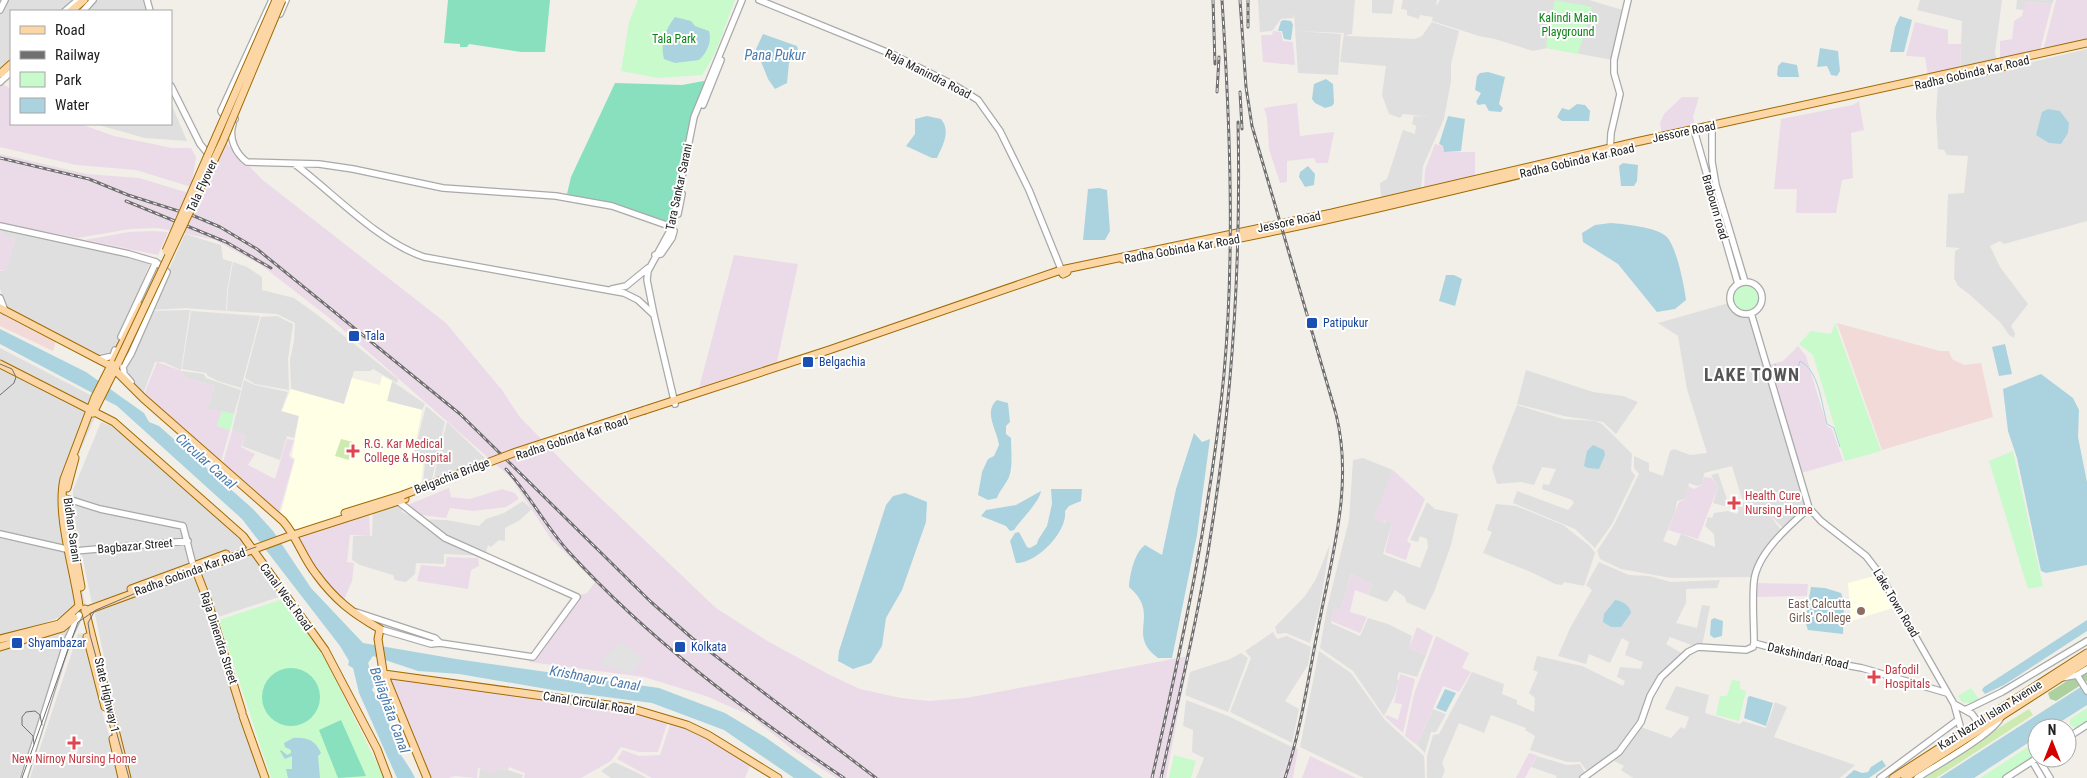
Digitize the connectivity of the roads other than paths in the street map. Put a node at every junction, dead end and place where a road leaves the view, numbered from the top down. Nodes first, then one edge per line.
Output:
1 (5, 0) edge
2 (78, 0) edge
3 (84, 0) edge
4 (93, 0) edge
5 (272, 0) edge
6 (276, 0) edge
7 (282, 0) edge
8 (286, 0) edge
9 (742, 0) edge
10 (746, 0) edge
11 (759, 0) edge
12 (1628, 0) edge
13 (771, 2) edge
14 (0, 10) edge
15 (66, 10) edge
16 (72, 10) edge
17 (84, 10) edge
18 (2087, 45) edge
19 (10, 61) edge
20 (0, 72) edge
21 (10, 73) edge
22 (0, 82) edge
23 (172, 88) edge
24 (235, 119) junction
25 (1712, 128) junction
26 (1694, 132) junction
27 (1610, 151) junction
28 (209, 155) junction
29 (296, 165) junction
30 (1338, 214) junction
31 (0, 226) edge
32 (672, 227) junction
33 (655, 255) junction
34 (156, 262) junction
35 (649, 266) junction
36 (1063, 270) junction
37 (1742, 283) junction
38 (607, 290) junction
39 (0, 298) edge
40 (2, 310) edge
41 (1751, 313) junction
42 (654, 315) junction
43 (99, 359) junction
44 (0, 364) edge
45 (114, 365) junction
46 (135, 390) junction
47 (674, 402) junction
48 (92, 410) junction
49 (64, 497) junction
50 (400, 498) junction
51 (1809, 508) junction
52 (0, 534) edge
53 (290, 534) junction
54 (188, 541) junction
55 (253, 547) junction
56 (72, 550) junction
57 (194, 568) junction
58 (81, 611) junction
59 (349, 611) junction
60 (380, 629) junction
61 (0, 639) edge
62 (2087, 640) edge
63 (440, 643) junction
64 (1754, 643) junction
65 (0, 646) edge
66 (2087, 653) edge
67 (2087, 662) edge
68 (2087, 669) edge
69 (384, 672) junction
70 (2078, 677) junction
71 (2061, 678) junction
72 (2087, 691) edge
73 (1947, 693) junction
74 (1954, 704) junction
75 (1966, 710) junction
76 (2002, 715) junction
77 (1958, 720) junction
78 (1980, 725) junction
79 (1962, 733) junction
80 (2027, 765) edge
81 (1910, 775) edge
82 (24, 778) edge
83 (122, 778) edge
84 (127, 778) edge
85 (265, 778) edge
86 (388, 778) edge
87 (427, 778) edge
88 (778, 778) edge
89 (1583, 778) edge
90 (1880, 778) edge
91 (1893, 778) edge
92 (2006, 778) edge

1 - 14 street
2 - 15 street
3 - 16 main road
4 - 17 street
5 - 24 street
6 - 28 main road, Tala Flyover, bridge
7 - 45 main road, Tala Flyover, bridge
8 - 24 street
9 - 32 street, Tara Sankar Sarani
10 - 33 street
11 - 13 street, Raja Manindra Road
12 - 27 street
13 - 36 street, Raja Manindra Road
18 - 25 main road, Radha Gobinda Kar Road
19 - 20 street
21 - 22 street
23 - 28 street
24 - 29 street
25 - 26 main road, Jessore Road
25 - 37 street
26 - 27 main road, Jessore Road
26 - 37 street, Brabourn road
27 - 30 main road, Jessore Road
28 - 45 main road, Tala Flyover, bridge
29 - 32 street
29 - 38 street
30 - 36 main road, Jessore Road
30 - 36 main road, Radha Gobinda Kar Road
31 - 34 street
32 - 33 street, Tara Sankar Sarani
33 - 35 street, Tara Sankar Sarani
34 - 43 street
34 - 46 street
35 - 38 street
35 - 42 street, Tara Sankar Sarani
36 - 47 main road, Belgachia Bridge
37 - 41 street
37 - 41 street
38 - 42 street
39 - 40 street
40 - 43 main road
41 - 51 street, Lake Town Road
42 - 47 street, Tara Sankar Sarani
43 - 45 main road
44 - 48 main road, Canal West Road
45 - 46 main road
45 - 48 main road, Bidhan Sarani
46 - 53 main road
47 - 50 main road, Belgachia Bridge, bridge
48 - 49 main road, Bidhan Sarani
48 - 55 main road, Canal West Road
49 - 54 street
49 - 56 main road, Bidhan Sarani
50 - 53 main road, Radha Gobinda Kar Road
50 - 63 street
51 - 64 street
51 - 73 street, Lake Town Road
52 - 56 street, Bagbazar Street
53 - 55 main road, Radha Gobinda Kar Road
53 - 59 main road
54 - 56 street, Bagbazar Street
54 - 57 street, Bagbazar Street
55 - 57 main road, Radha Gobinda Kar Road
55 - 86 main road, Canal West Road
56 - 58 main road, Bidhan Sarani
57 - 58 main road, Radha Gobinda Kar Road
57 - 85 main road, Raja Dinendra Street
58 - 61 main road
58 - 65 main road
58 - 82 street
58 - 83 main road
58 - 84 main road, State Highway 1
59 - 60 main road
59 - 63 street
60 - 63 street
60 - 69 main road
62 - 75 street
64 - 73 street, Dakshindari Road
64 - 89 street, Dakshindari Road
66 - 78 main road, Kazi Nazrul Islam Avenue
67 - 71 main road, Kazi Nazrul Islam Avenue
68 - 70 street
69 - 87 main road
69 - 88 main road, Canal Circular Road
70 - 71 street
70 - 72 street
71 - 76 main road, Kazi Nazrul Islam Avenue
73 - 74 street, Lake Town Road
74 - 75 street
74 - 77 street
75 - 78 street
76 - 78 main road, Kazi Nazrul Islam Avenue
76 - 81 street, Kazi Nazrul Islam Avenue
77 - 79 street
77 - 90 street, Kazi Nazrul Islam Avenue
78 - 79 main road, Kazi Nazrul Islam Avenue
78 - 81 main road, Kazi Nazrul Islam Avenue
79 - 81 main road, Kazi Nazrul Islam Avenue
80 - 92 street
81 - 91 main road, Kazi Nazrul Islam Avenue

